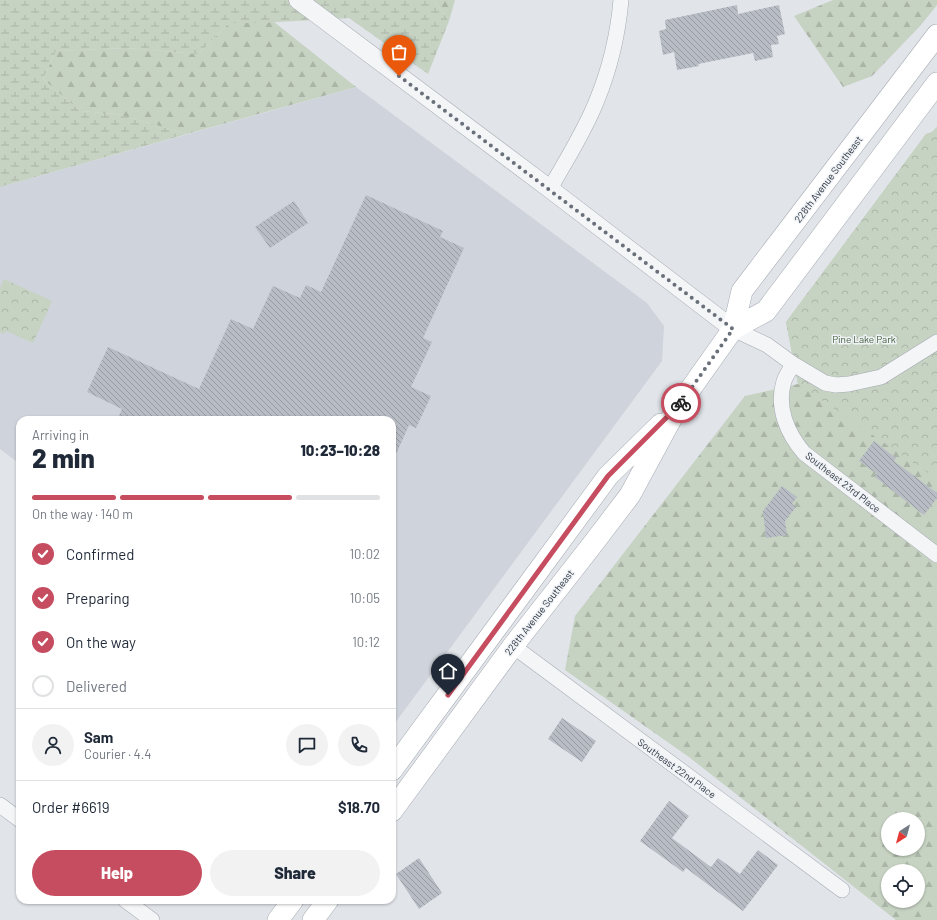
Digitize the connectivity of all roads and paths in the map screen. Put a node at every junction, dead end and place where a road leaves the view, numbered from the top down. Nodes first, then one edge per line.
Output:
1 (298, 0) edge
2 (621, 0) edge
3 (937, 35) edge
4 (937, 83) edge
5 (550, 189) junction
6 (733, 329) junction
7 (937, 342) edge
8 (793, 364) junction
9 (677, 408) junction
10 (937, 555) edge
11 (513, 646) junction
12 (410, 747) junction
13 (396, 765) edge
14 (396, 783) edge
15 (0, 805) edge
16 (396, 806) edge
17 (16, 817) edge
18 (842, 890) dead end
19 (131, 904) edge
20 (290, 904) edge
21 (325, 904) edge
22 (152, 920) edge
23 (278, 920) edge
24 (313, 920) edge

1 - 5 street
2 - 5 street
3 - 6 main road, 228th Avenue Southeast
4 - 6 main road, 228th Avenue Southeast
5 - 6 street
6 - 8 street
6 - 9 main road, 228th Avenue Southeast
7 - 8 street
8 - 10 street, Southeast 23rd Place
9 - 11 main road, 228th Avenue Southeast
9 - 12 main road, 228th Avenue Southeast
11 - 16 main road, 228th Avenue Southeast
11 - 18 street, Southeast 22nd Place
12 - 13 main road, 228th Avenue Southeast
12 - 14 main road
15 - 17 street
19 - 22 street
20 - 23 main road
21 - 24 main road

